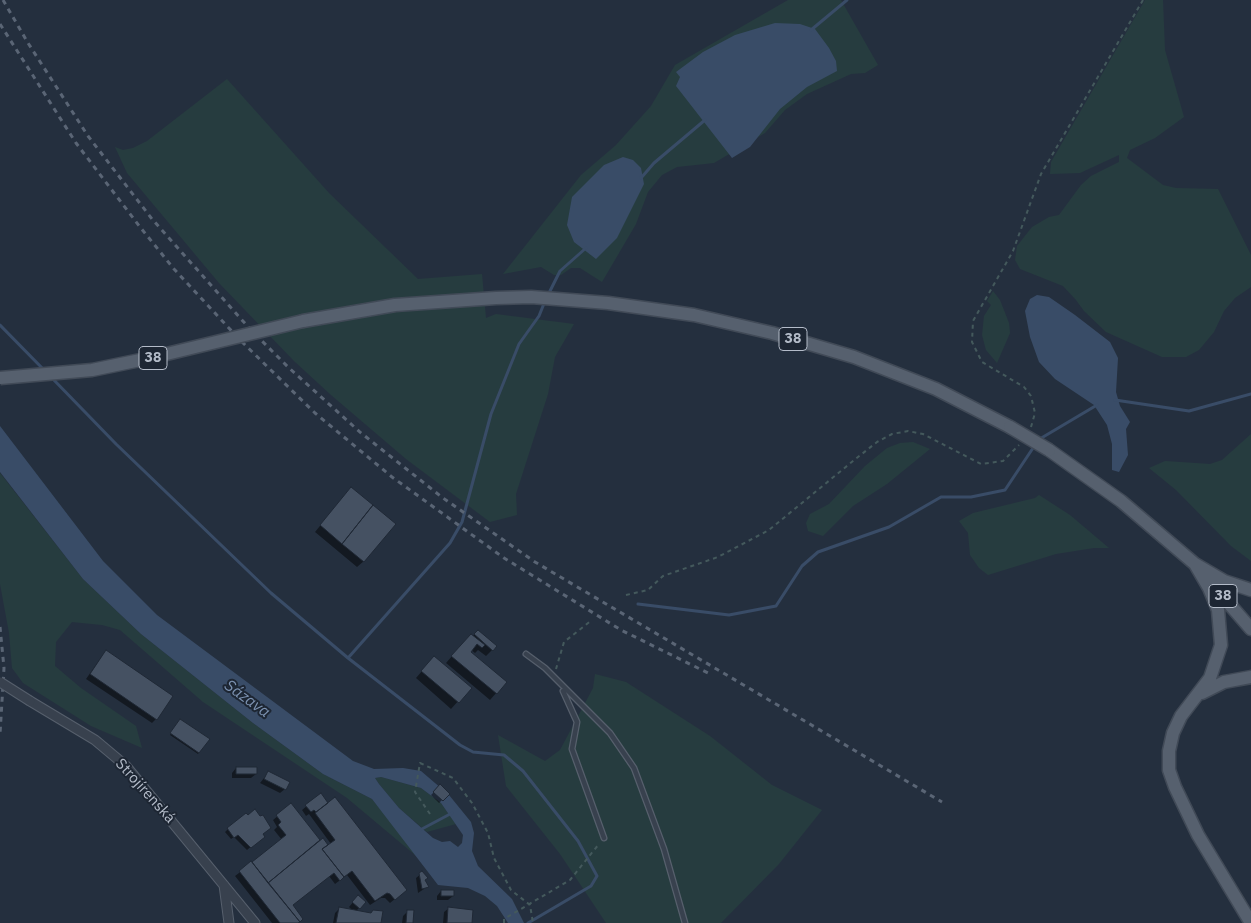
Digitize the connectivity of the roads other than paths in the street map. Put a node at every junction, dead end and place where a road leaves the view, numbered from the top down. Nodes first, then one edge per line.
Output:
1 (0, 378) edge
2 (1194, 564) junction
3 (1251, 590) edge
4 (1251, 629) edge
5 (526, 654) dead end
6 (1251, 677) edge
7 (0, 682) edge
8 (562, 688) junction
9 (1196, 698) junction
10 (604, 838) road end
11 (224, 885) junction
12 (229, 923) edge
13 (255, 923) edge
14 (685, 923) edge
15 (1251, 923) edge

1 - 2 main road, 38, bridge
2 - 3 main road
2 - 4 main road, 38
2 - 9 main road
5 - 8 lane
6 - 9 main road
7 - 11 street, Strojírenská, bridge
8 - 10 lane
8 - 14 lane
9 - 15 main road
11 - 12 street
11 - 13 street, Strojírenská

